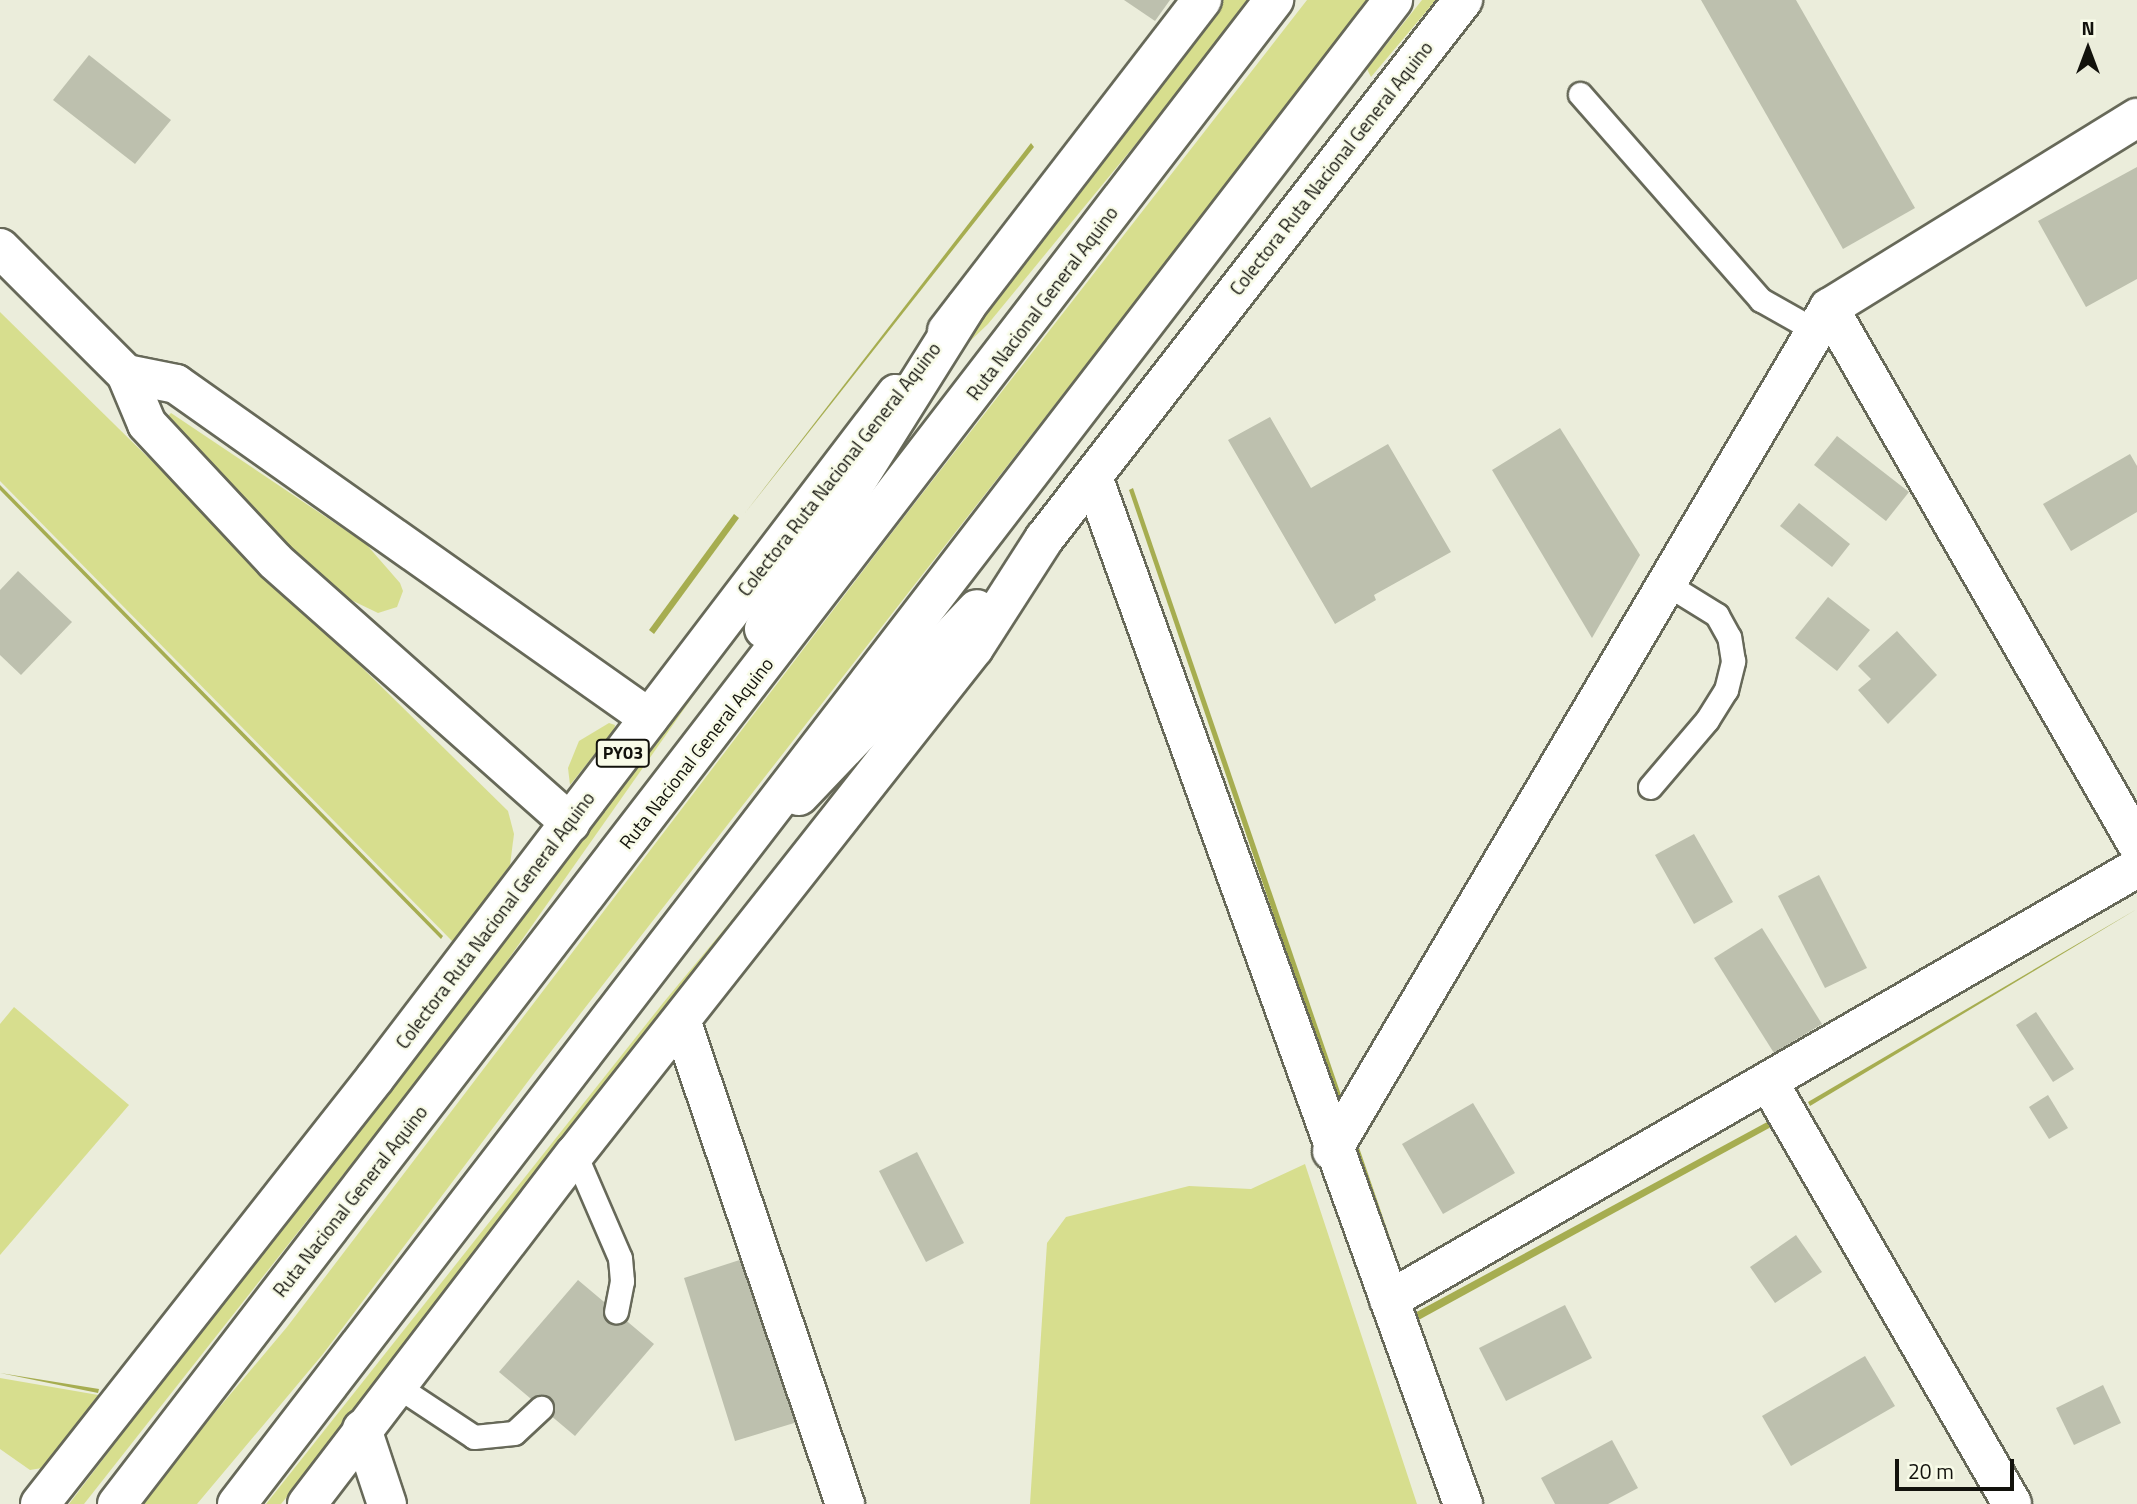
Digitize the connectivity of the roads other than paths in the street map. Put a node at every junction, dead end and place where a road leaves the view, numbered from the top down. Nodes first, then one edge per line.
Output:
1 (1202, 0) edge
2 (1274, 0) edge
3 (1393, 0) edge
4 (1463, 0) edge
5 (1580, 94) dead end
6 (2137, 118) edge
7 (0, 248) edge
8 (967, 305) junction
9 (1823, 319) junction
10 (126, 374) junction
11 (1093, 477) junction
12 (1044, 539) junction
13 (1667, 583) junction
14 (649, 718) junction
15 (1650, 787) dead end
16 (570, 823) junction
17 (641, 825) junction
18 (2137, 844) edge
19 (2137, 868) edge
20 (708, 891) junction
21 (682, 1023) junction
22 (1768, 1081) junction
23 (1332, 1151) junction
24 (575, 1154) junction
25 (1389, 1300) junction
26 (616, 1311) dead end
27 (397, 1386) junction
28 (541, 1408) dead end
29 (362, 1429) junction
30 (40, 1504) edge
31 (117, 1504) edge
32 (237, 1504) edge
33 (307, 1504) edge
34 (387, 1504) edge
35 (845, 1504) edge
36 (1463, 1504) edge
37 (2012, 1504) edge

1 - 8 main road, Colectora Ruta Nacional General Aquino / PY03
2 - 17 main road, Ruta Nacional General Aquino / PY03
3 - 20 main road
4 - 11 main road, Colectora Ruta Nacional General Aquino
5 - 9 lane
6 - 9 main road
7 - 10 main road
8 - 14 main road, Colectora Ruta Nacional General Aquino / PY03
8 - 17 main road
9 - 13 main road
9 - 18 main road
10 - 14 main road
10 - 16 main road
11 - 12 main road, Colectora Ruta Nacional General Aquino
11 - 23 main road
12 - 20 main road
12 - 21 main road, Colectora Ruta Nacional General Aquino
13 - 15 lane
13 - 23 main road
14 - 16 main road, Colectora Ruta Nacional General Aquino / PY03
16 - 30 main road, Colectora Ruta Nacional General Aquino / PY03
17 - 31 main road, Ruta Nacional General Aquino / PY03
19 - 22 main road
20 - 32 main road
21 - 24 main road, Colectora Ruta Nacional General Aquino
21 - 35 main road
22 - 25 main road
22 - 37 main road
23 - 25 main road
24 - 26 lane
24 - 27 main road, Colectora Ruta Nacional General Aquino
25 - 36 main road
27 - 28 lane
27 - 29 main road, Colectora Ruta Nacional General Aquino
29 - 33 main road, Colectora Ruta Nacional General Aquino
29 - 34 main road

